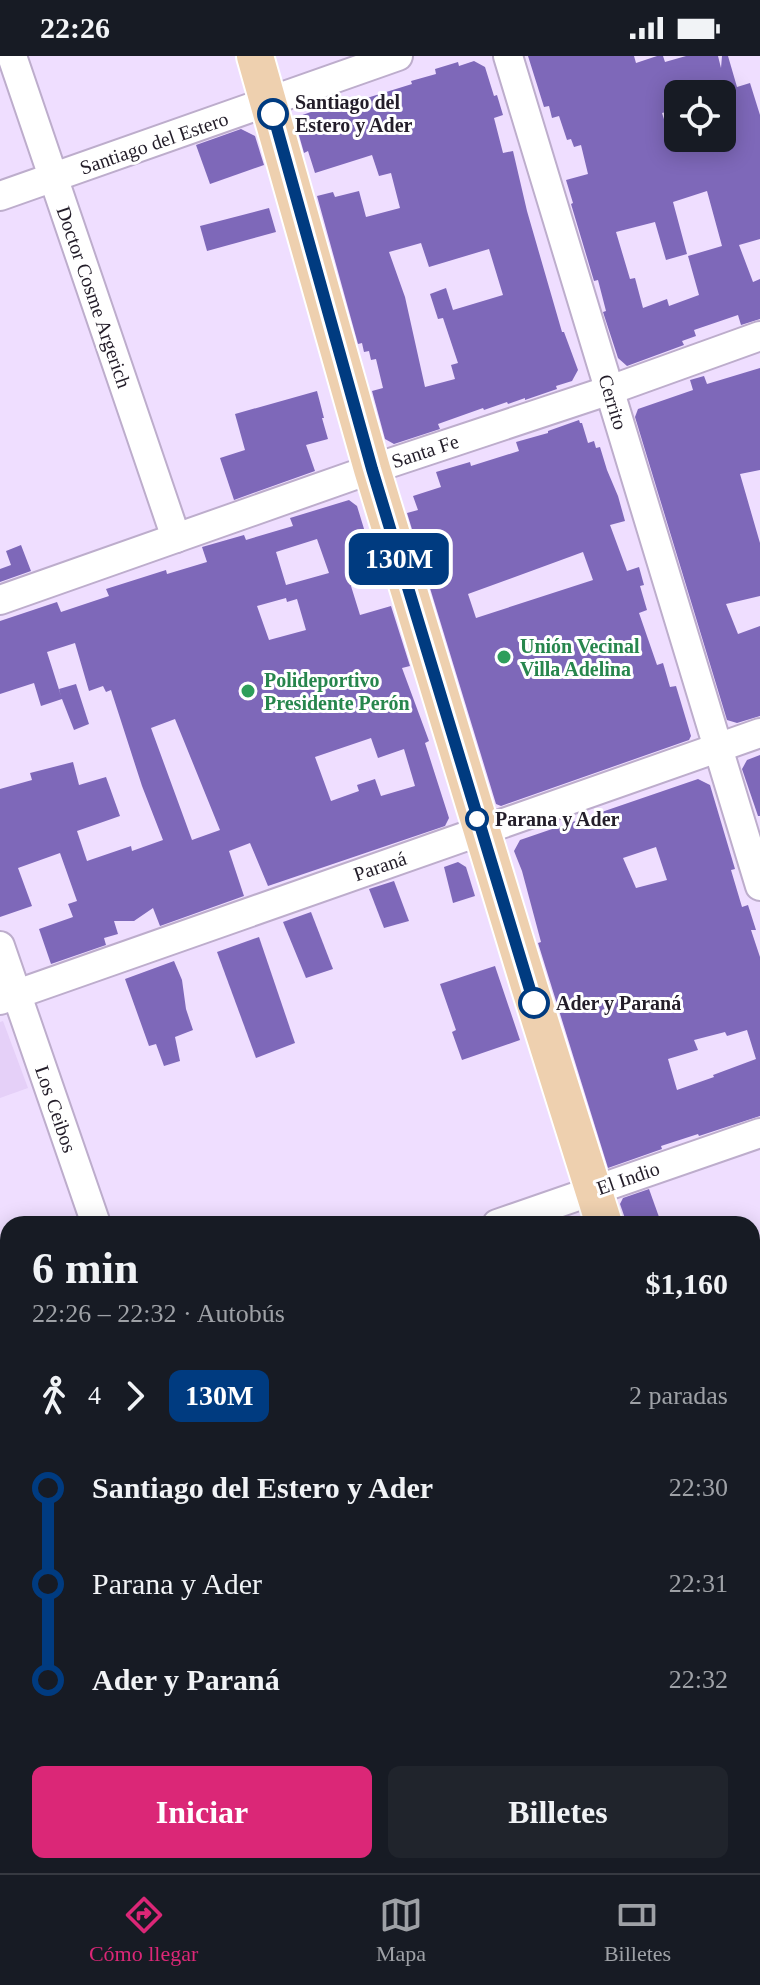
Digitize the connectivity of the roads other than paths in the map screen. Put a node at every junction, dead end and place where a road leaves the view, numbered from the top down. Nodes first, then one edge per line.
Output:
1 (12, 56) edge
2 (255, 56) edge
3 (398, 56) edge
4 (508, 56) edge
5 (269, 102) junction
6 (53, 178) junction
7 (0, 196) edge
8 (760, 336) edge
9 (610, 390) junction
10 (372, 469) junction
11 (176, 538) junction
12 (0, 600) edge
13 (760, 733) edge
14 (717, 748) junction
15 (481, 830) junction
16 (760, 886) edge
17 (0, 946) edge
18 (8, 997) edge
19 (760, 1133) edge
20 (594, 1189) junction
21 (93, 1216) edge
22 (519, 1216) edge
23 (602, 1216) edge

1 - 6 street, Doctor Cosme Argerich
2 - 5 main road
3 - 5 street, Santiago del Estero
4 - 9 street, Cerrito
5 - 6 street, Santiago del Estero
5 - 10 main road
6 - 7 street, Santiago del Estero
6 - 11 street, Doctor Cosme Argerich
8 - 9 street, Santa Fe
9 - 10 street, Santa Fe
9 - 14 street, Cerrito
10 - 11 street, Santa Fe
10 - 15 main road
11 - 12 street, Santa Fe
13 - 14 street, Paraná
14 - 15 street, Paraná
14 - 16 street, Cerrito
15 - 18 street, Paraná
15 - 20 main road
17 - 18 street, Los Ceibos
18 - 21 street, Los Ceibos
19 - 20 street, El Indio
20 - 22 street, El Indio
20 - 23 main road

